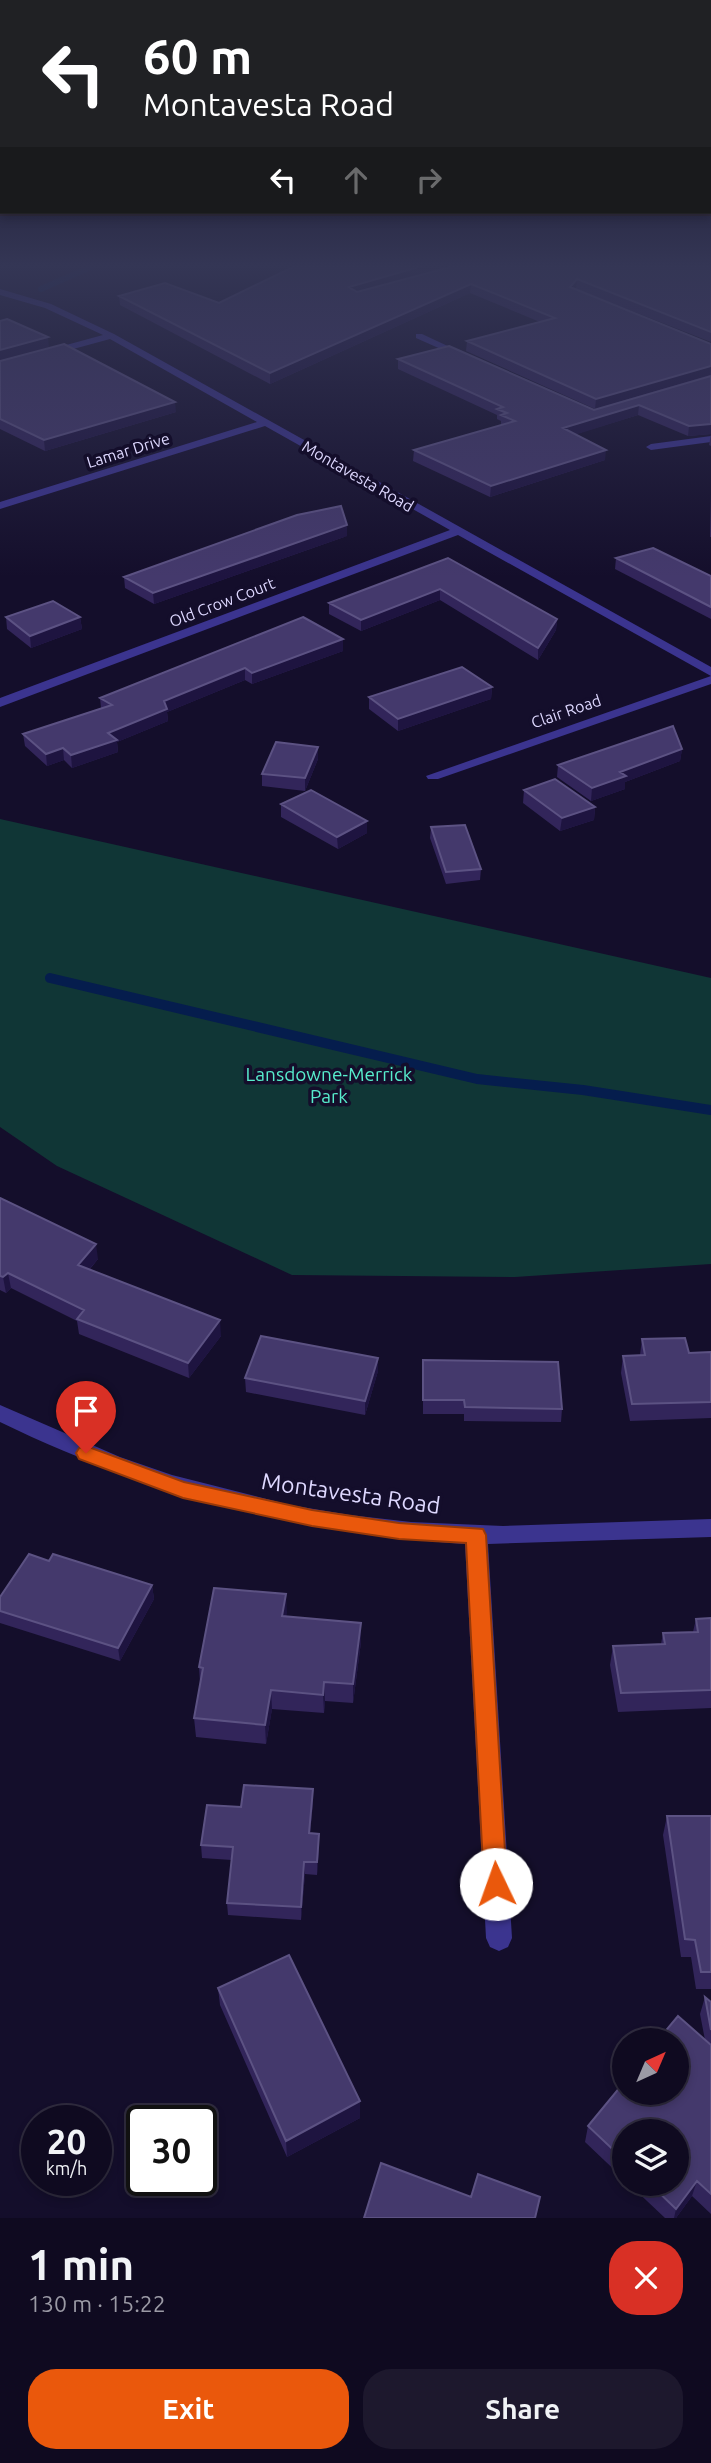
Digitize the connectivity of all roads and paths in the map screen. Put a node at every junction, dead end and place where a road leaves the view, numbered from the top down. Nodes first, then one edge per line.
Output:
1 (170, 370) edge
2 (264, 423) junction
3 (711, 439) edge
4 (651, 447) dead end
5 (0, 506) edge
6 (456, 532) junction
7 (711, 672) edge
8 (711, 680) edge
9 (0, 703) edge
10 (433, 776) dead end
11 (0, 1413) edge
12 (711, 1528) edge
13 (476, 1535) junction
14 (499, 1938) dead end

1 - 2 street, Montavesta Road
2 - 5 street, Lamar Drive
2 - 6 street, Montavesta Road
3 - 4 street
6 - 7 street, Montavesta Road
6 - 9 street, Old Crow Court
8 - 10 street, Clair Road
11 - 13 street, Montavesta Road
12 - 13 street, Montavesta Road
13 - 14 street

